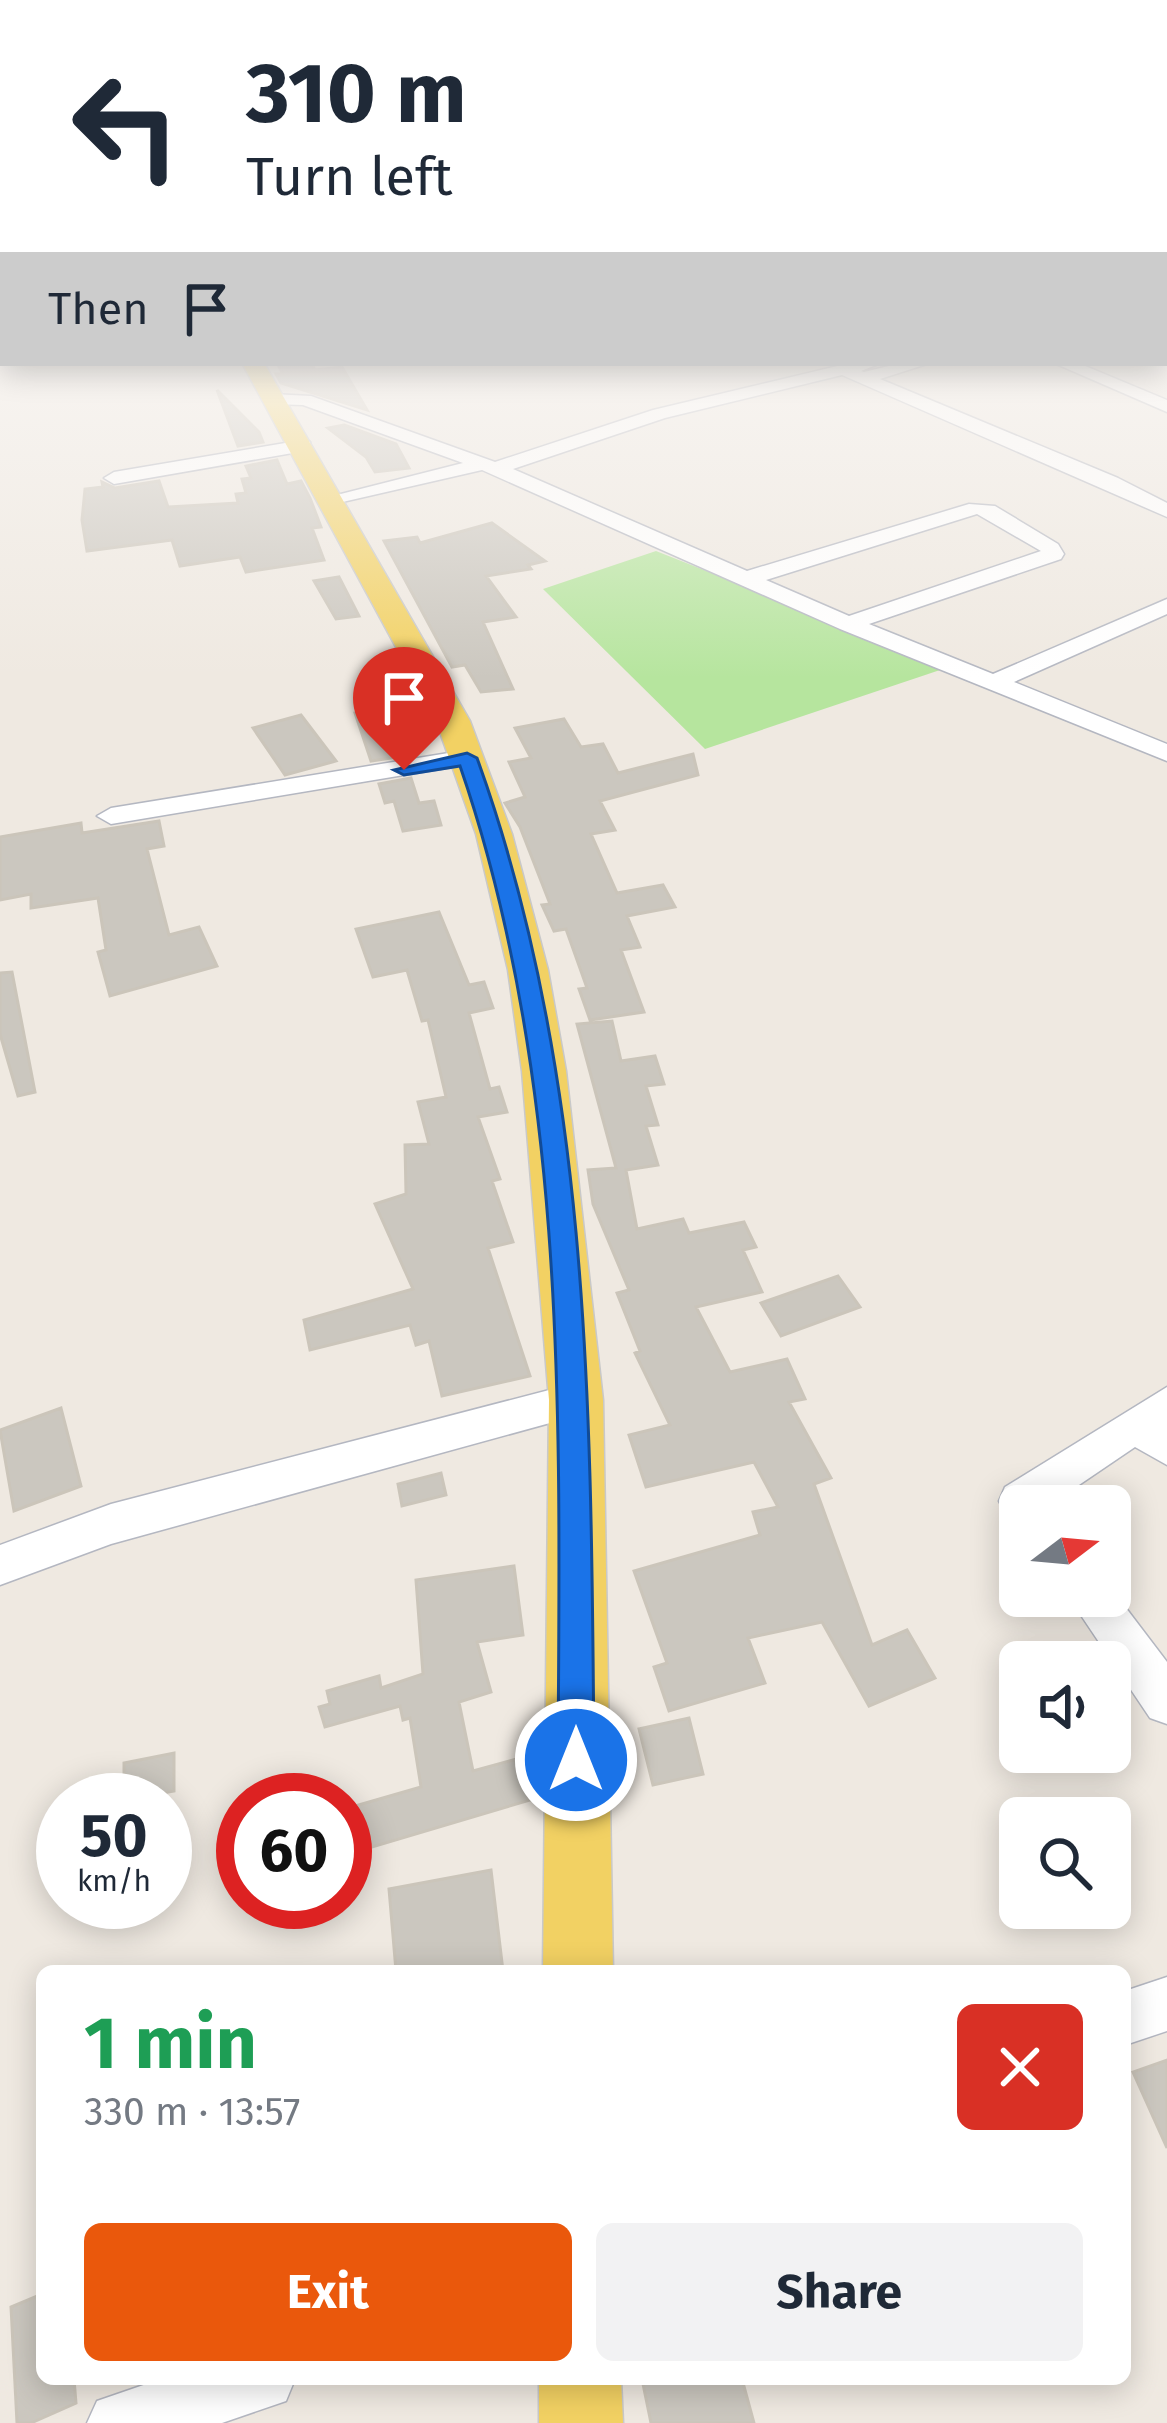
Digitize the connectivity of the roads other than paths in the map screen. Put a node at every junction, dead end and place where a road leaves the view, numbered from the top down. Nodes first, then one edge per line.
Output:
1 (267, 452) edge
2 (306, 452) edge
3 (450, 452) edge
4 (535, 452) edge
5 (1044, 452) edge
6 (489, 466) junction
7 (114, 478) dead end
8 (332, 502) junction
9 (1167, 511) edge
10 (745, 579) junction
11 (1167, 606) edge
12 (848, 624) junction
13 (994, 682) junction
14 (1167, 716) edge
15 (1126, 736) junction
16 (1167, 753) edge
17 (467, 758) junction
18 (111, 816) dead end
19 (576, 1400) junction
20 (1156, 1425) edge
21 (1049, 1485) edge
22 (0, 1565) edge
23 (1105, 1617) edge
24 (1167, 1701) edge
25 (578, 1965) edge
26 (1167, 2003) edge
27 (1131, 2016) edge
28 (243, 2385) edge
29 (580, 2385) edge
30 (119, 2423) edge
31 (581, 2423) edge

1 - 7 street
2 - 8 main road
3 - 6 street
4 - 6 street
5 - 9 street
6 - 8 street
6 - 10 street
8 - 17 main road
10 - 12 street
10 - 12 street
11 - 13 street
12 - 13 street
13 - 15 street
14 - 15 street
15 - 16 street
17 - 18 street
17 - 19 main road
19 - 22 street
19 - 25 main road
20 - 21 street
23 - 24 street
26 - 27 street
28 - 30 street
29 - 31 main road

